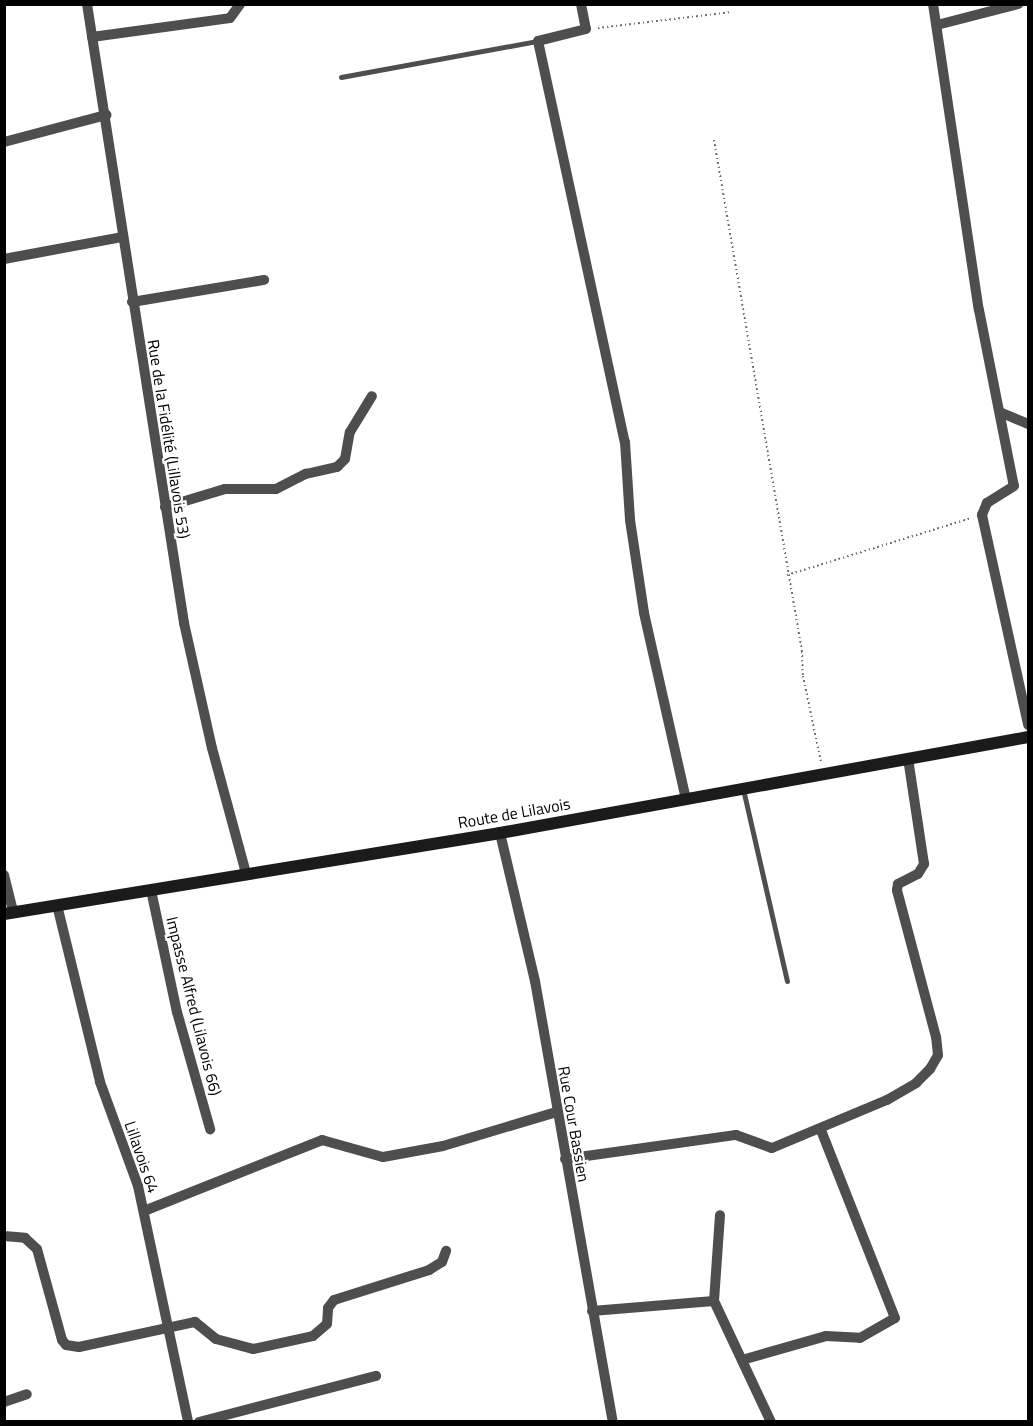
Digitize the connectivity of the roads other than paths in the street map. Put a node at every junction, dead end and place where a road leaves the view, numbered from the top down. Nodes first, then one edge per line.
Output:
1 (87, 4) edge
2 (240, 4) edge
3 (581, 4) edge
4 (933, 4) edge
5 (1018, 4) edge
6 (937, 25) junction
7 (92, 37) junction
8 (538, 41) junction
9 (341, 77) dead end
10 (106, 115) junction
11 (4, 142) edge
12 (123, 237) junction
13 (4, 259) edge
14 (264, 280) dead end
15 (132, 302) junction
16 (372, 396) dead end
17 (1002, 413) junction
18 (1029, 424) edge
19 (165, 507) junction
20 (1029, 725) edge
21 (1029, 737) edge
22 (908, 758) junction
23 (742, 789) junction
24 (686, 799) junction
25 (500, 833) junction
26 (246, 873) junction
27 (4, 875) edge
28 (151, 890) junction
29 (57, 905) junction
30 (9, 913) edge
31 (787, 981) dead end
32 (556, 1112) junction
33 (210, 1129) dead end
34 (821, 1130) junction
35 (565, 1159) junction
36 (144, 1211) junction
37 (720, 1215) dead end
38 (4, 1236) edge
39 (446, 1251) dead end
40 (714, 1301) junction
41 (592, 1311) junction
42 (166, 1326) junction
43 (742, 1360) junction
44 (376, 1376) dead end
45 (27, 1394) dead end
46 (4, 1402) edge
47 (188, 1422) edge
48 (200, 1422) edge
49 (613, 1422) edge
50 (771, 1422) edge

1 - 7 street, Rue de la Fidélité (Lillavois 53)
2 - 7 street
3 - 8 street
4 - 6 street
5 - 6 street
6 - 17 street
7 - 10 street, Rue de la Fidélité (Lillavois 53)
8 - 9 lane
8 - 24 street
10 - 11 street
10 - 12 street, Rue de la Fidélité (Lillavois 53)
12 - 13 street
12 - 15 street, Rue de la Fidélité (Lillavois 53)
14 - 15 street
15 - 19 street, Rue de la Fidélité (Lillavois 53)
16 - 19 street
17 - 18 street
17 - 20 street
19 - 26 street, Rue de la Fidélité (Lillavois 53)
21 - 22 main road, Route de Lilavois
22 - 23 main road, Route de Lilavois
22 - 34 street
23 - 24 main road, Route de Lilavois
23 - 31 lane
24 - 25 main road, Route de Lilavois
25 - 26 main road, Route de Lilavois
25 - 32 street, Rue Cour Bassien
26 - 28 main road, Route de Lilavois
27 - 30 street
28 - 29 main road, Route de Lilavois
28 - 33 street, Impasse Alfred (Lilavois 66)
29 - 30 main road, Route de Lilavois
29 - 36 street, Lillavois 64
32 - 35 street, Rue Cour Bassien
32 - 36 street
34 - 35 street
34 - 43 street
35 - 41 street, Rue Cour Bassien
36 - 42 street, Lillavois 64
37 - 40 street
38 - 42 street
39 - 42 street
40 - 41 street
40 - 43 street
41 - 49 street, Rue Cour Bassien
42 - 47 street, Lillavois 64
43 - 50 street
44 - 48 street
45 - 46 street

